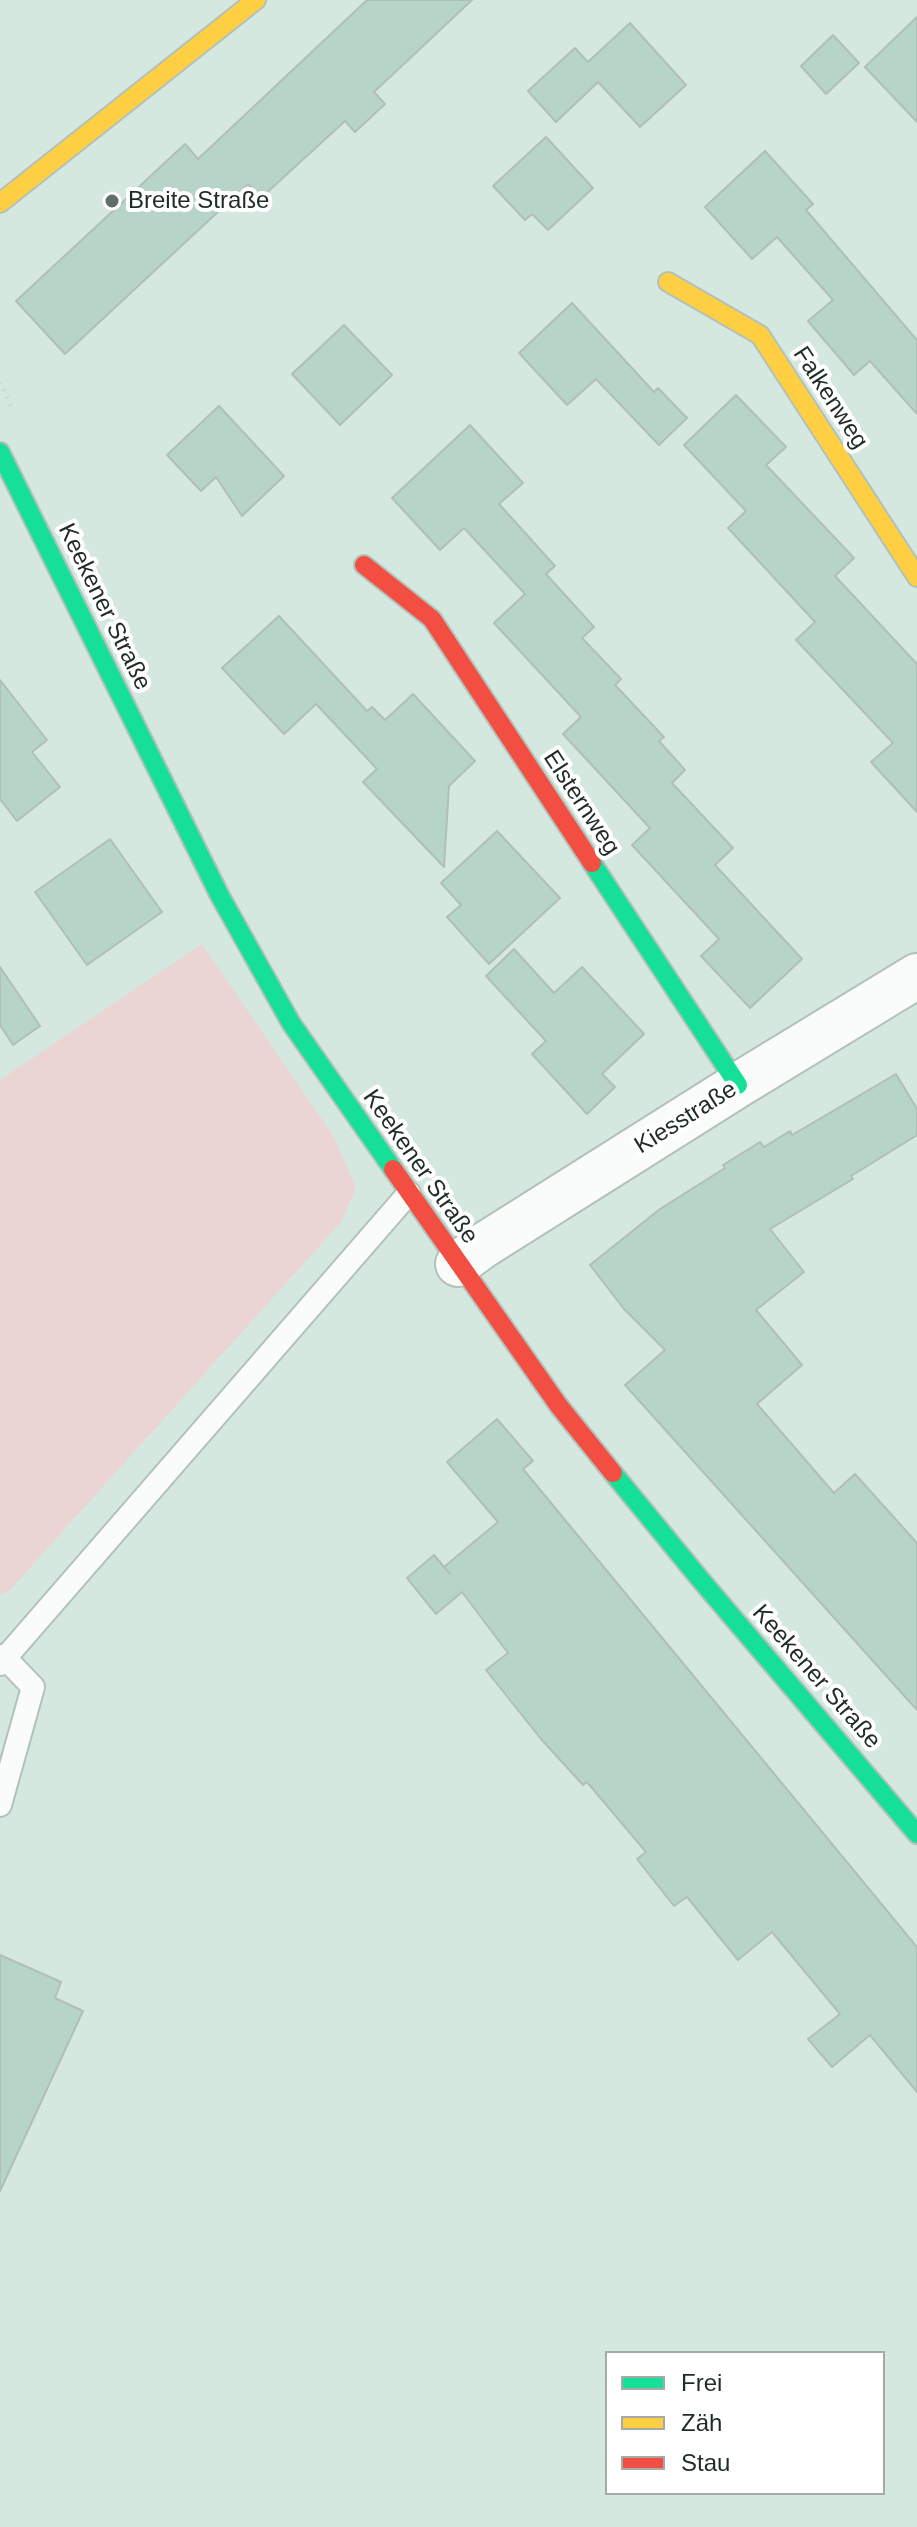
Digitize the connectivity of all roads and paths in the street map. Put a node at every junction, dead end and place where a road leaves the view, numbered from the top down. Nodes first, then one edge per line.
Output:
1 (256, 0) edge
2 (0, 203) edge
3 (668, 282) dead end
4 (0, 382) edge
5 (19, 424) dead end
6 (0, 452) edge
7 (364, 565) dead end
8 (917, 577) edge
9 (917, 976) edge
10 (738, 1085) junction
11 (409, 1193) junction
12 (458, 1264) junction
13 (2, 1659) edge
14 (0, 1805) edge
15 (917, 1834) edge

1 - 2 main road
3 - 8 main road, Falkenweg
4 - 5 path
6 - 11 main road, Keekener Straße
7 - 10 main road, Elsternweg
9 - 10 street, Kiesstraße
10 - 12 street, Kiesstraße
11 - 12 main road, Keekener Straße
11 - 13 lane
12 - 15 main road, Keekener Straße
13 - 14 lane

